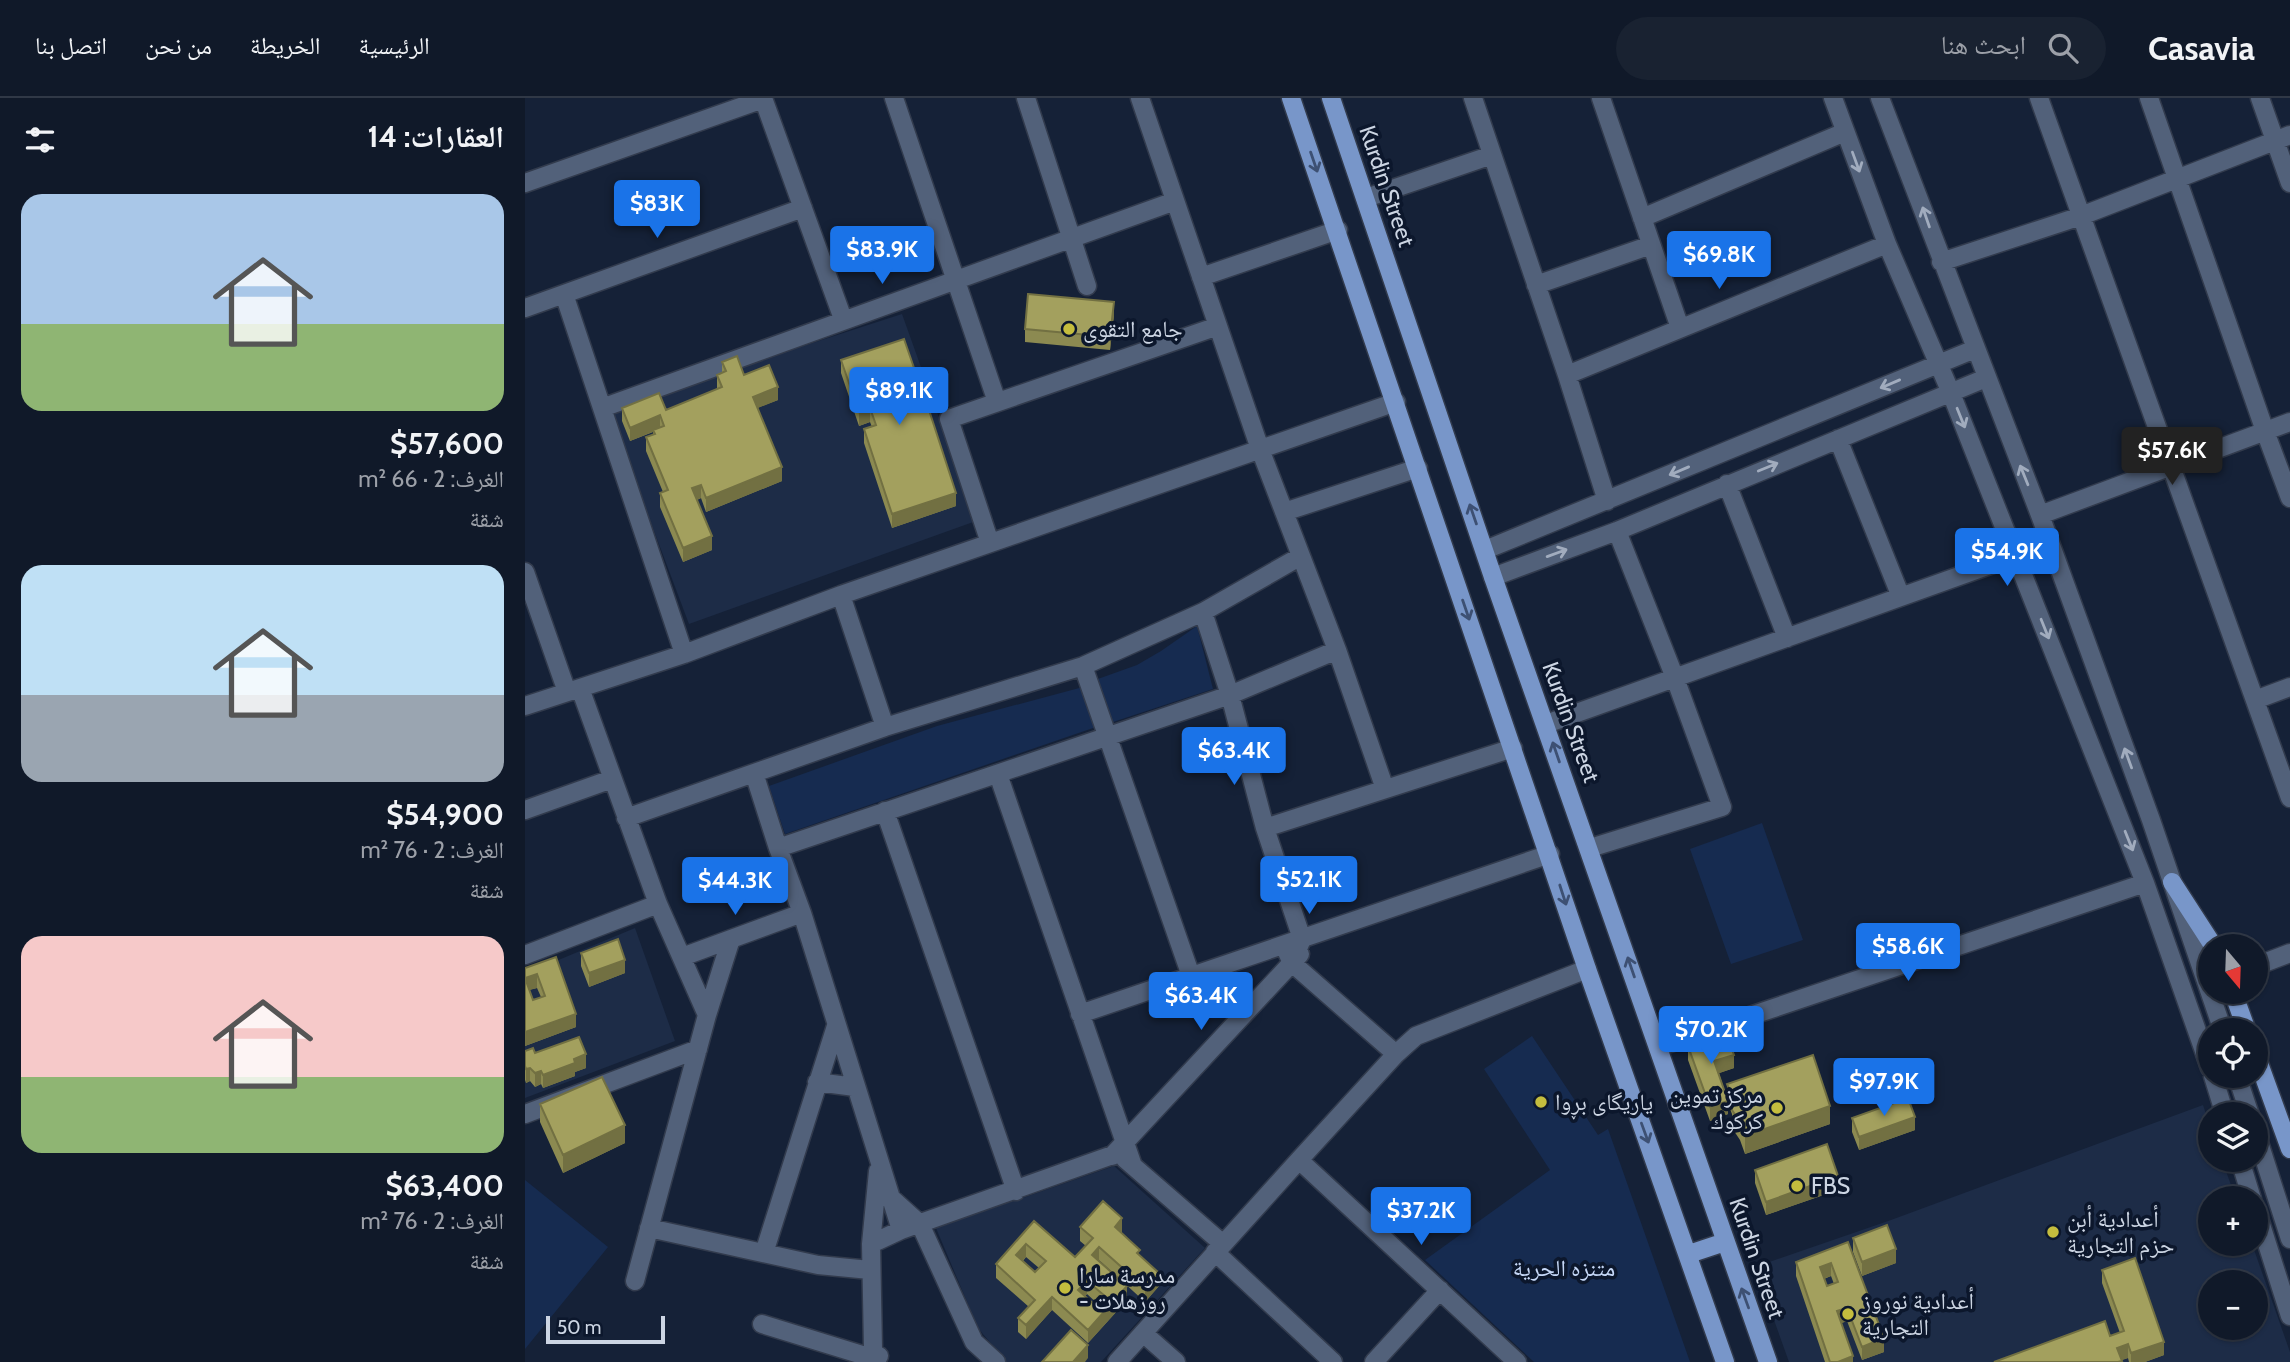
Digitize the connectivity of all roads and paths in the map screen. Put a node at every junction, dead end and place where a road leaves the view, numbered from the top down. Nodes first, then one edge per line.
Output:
1 (763, 98) edge
2 (894, 98) edge
3 (1026, 98) edge
4 (1140, 98) edge
5 (1291, 98) edge
6 (1331, 98) edge
7 (1473, 98) edge
8 (1833, 98) edge
9 (1880, 98) edge
10 (2039, 98) edge
11 (2149, 98) edge
12 (2260, 98) edge
13 (1606, 100) edge
14 (1845, 132) junction
15 (2283, 138) edge
16 (1492, 155) junction
17 (2178, 178) junction
18 (525, 183) edge
19 (2290, 183) edge
20 (1366, 198) junction
21 (1175, 201) junction
22 (803, 208) junction
23 (2081, 216) junction
24 (1642, 218) junction
25 (1338, 230) junction
26 (1071, 238) junction
27 (1887, 244) junction
28 (1651, 245) junction
29 (1941, 262) junction
30 (1201, 278) junction
31 (956, 280) junction
32 (1536, 285) junction
33 (1087, 286) dead end
34 (564, 294) junction
35 (525, 308) edge
36 (843, 319) junction
37 (1218, 326) junction
38 (1680, 328) junction
39 (1975, 349) junction
40 (1939, 364) junction
41 (1567, 375) junction
42 (1986, 378) junction
43 (1951, 393) junction
44 (997, 402) junction
45 (1396, 402) junction
46 (602, 408) junction
47 (2290, 422) edge
48 (2265, 431) junction
49 (1838, 439) junction
50 (1260, 449) junction
51 (2171, 467) junction
52 (1418, 468) junction
53 (1727, 484) junction
54 (2290, 498) edge
55 (1607, 501) junction
56 (1285, 512) junction
57 (2040, 515) junction
58 (1617, 531) junction
59 (991, 543) junction
60 (1485, 550) junction
61 (1301, 556) junction
62 (2015, 556) junction
63 (525, 573) edge
64 (1493, 577) junction
65 (841, 595) junction
66 (1901, 597) junction
67 (1203, 612) junction
68 (1787, 638) junction
69 (1337, 650) junction
70 (684, 654) junction
71 (1083, 666) junction
72 (1675, 678) junction
73 (2290, 687) edge
74 (573, 690) junction
75 (1230, 695) junction
76 (2255, 700) junction
77 (525, 706) edge
78 (1546, 724) junction
79 (885, 727) junction
80 (1109, 735) junction
81 (1513, 748) junction
82 (754, 773) junction
83 (998, 774) junction
84 (612, 779) junction
85 (1385, 789) junction
86 (2290, 798) edge
87 (525, 810) edge
88 (885, 811) junction
89 (626, 818) junction
90 (1265, 828) junction
91 (778, 848) junction
92 (1590, 848) junction
93 (1550, 854) junction
94 (2172, 882) junction
95 (2145, 883) junction
96 (658, 904) junction
97 (802, 913) junction
98 (2206, 934) edge
99 (731, 939) junction
100 (1302, 939) junction
101 (2290, 953) edge
102 (525, 955) edge
103 (682, 957) junction
104 (2268, 961) edge
105 (1292, 963) junction
106 (1587, 969) junction
107 (1191, 976) junction
108 (1080, 1014) junction
109 (708, 1015) junction
110 (2219, 1018) edge
111 (836, 1027) junction
112 (2198, 1034) edge
113 (1658, 1047) junction
114 (698, 1049) junction
115 (1396, 1054) junction
116 (817, 1082) junction
117 (855, 1087) junction
118 (2268, 1088) edge
119 (525, 1114) edge
120 (2290, 1149) edge
121 (1123, 1153) junction
122 (1299, 1160) junction
123 (879, 1161) junction
124 (2268, 1170) edge
125 (1016, 1191) junction
126 (890, 1196) junction
127 (920, 1224) junction
128 (649, 1228) junction
129 (901, 1230) junction
130 (2290, 1239) edge
131 (1725, 1242) junction
132 (871, 1244) junction
133 (2268, 1247) edge
134 (1219, 1248) junction
135 (764, 1253) junction
136 (1689, 1254) junction
137 (870, 1270) junction
138 (635, 1281) dead end
139 (1440, 1290) junction
140 (2290, 1316) edge
141 (762, 1324) dead end
142 (1143, 1333) junction
143 (876, 1357) edge
144 (996, 1362) edge
145 (1117, 1362) edge
146 (1175, 1362) edge
147 (1333, 1362) edge
148 (1374, 1362) edge
149 (1517, 1362) edge
150 (1725, 1362) edge
151 (1768, 1362) edge

1 - 18 street
1 - 22 street
2 - 31 street
3 - 26 street
4 - 21 street
5 -> 25 main road
6 - 20 main road, Kurdin Street
7 - 16 street
8 - 14 street
29 -> 9 street
10 - 23 street
11 - 17 street
12 - 15 street
13 - 24 street
14 - 24 street
14 -> 27 street
15 - 17 street
15 - 19 street
16 - 20 street
16 - 32 street
17 - 23 street
17 - 48 street
60 -> 20 main road, Kurdin Street
21 - 26 street
21 - 30 street
22 - 34 street
22 - 36 street
23 - 29 street
23 - 51 street
24 - 28 street
25 - 30 street
25 - 45 main road
26 - 31 street
26 - 33 street
27 - 38 street
27 - 40 street
28 - 32 street
28 - 38 street
29 - 39 street
30 - 37 street
31 - 36 street
31 - 44 street
32 - 41 street
34 - 35 street
34 - 46 street
36 - 46 street
37 - 44 street
37 - 50 street
38 - 41 street
39 - 40 street
39 - 42 street
40 - 43 street
40 -> 55 street
41 - 55 street
42 - 43 street
57 -> 42 street
43 - 49 street
43 -> 62 street
44 - 59 street
45 - 50 street
45 - 52 main road
46 - 70 street
47 - 48 street
48 - 51 street
48 - 54 street
53 -> 49 street
49 - 66 street
50 - 56 street
50 - 59 street
51 - 57 street
51 - 76 street
52 - 56 street
52 -> 81 main road
53 - 58 street
53 - 68 street
55 - 60 street
56 - 61 street
94 -> 57 street
64 -> 58 street
58 - 72 street
59 - 65 street
60 - 64 main road, Kurdin Street
61 - 67 street
61 - 69 street
62 - 66 street
62 -> 95 street
63 - 74 street
64 - 78 main road, Kurdin Street
65 - 70 street
65 - 79 street
66 - 68 street
67 - 71 street
67 - 75 street
68 - 72 street
69 - 75 street
69 - 85 street
70 - 74 street
71 - 79 street
71 - 80 street
72 - 78 street
72 - 92 street
73 - 76 street
74 - 77 street
74 - 84 street
75 - 80 street
75 - 90 street
76 - 86 street
92 -> 78 main road, Kurdin Street
79 - 82 street
80 - 83 street
80 - 107 street
81 - 85 street
81 - 93 main road
82 - 89 street
82 - 91 street
83 - 88 street
83 - 108 street
84 - 87 street
84 - 89 street
85 - 90 street
88 - 91 street
88 - 125 street
89 - 96 street
90 - 100 street
91 - 97 street
113 -> 92 main road, Kurdin Street
93 - 100 street
93 -> 106 main road
94 - 98 main road
94 - 110 street
95 - 112 street
95 - 113 street
96 - 102 street
96 - 103 street
97 - 99 street
97 - 111 street
99 - 103 street
99 - 109 street
100 - 105 street
100 - 105 street
100 - 107 street
101 - 104 street
103 - 109 street
105 - 115 street
105 - 121 street
106 - 115 street
106 -> 136 main road
107 - 108 street
108 - 121 street
109 - 114 street
111 - 116 street
111 - 117 street
113 - 131 main road, Kurdin Street
114 - 119 street
114 - 128 street
115 - 122 street
116 - 117 street
116 - 135 street
117 - 123 street
118 - 120 main road
121 - 125 street
121 - 134 street
122 - 134 street
122 - 139 street
123 - 126 street
123 - 132 street
124 - 130 street
125 - 127 street
126 - 127 street
126 - 129 street
127 - 129 street
127 - 144 street
128 - 135 street
128 - 138 street
129 - 132 street
131 - 136 main road
151 -> 131 main road, Kurdin Street
132 - 137 street
133 - 140 street
134 - 142 street
134 - 147 street
135 - 137 street
136 - 150 main road
137 - 143 street
139 - 148 street
139 - 149 street
141 - 143 street
142 - 145 street
142 - 146 street

